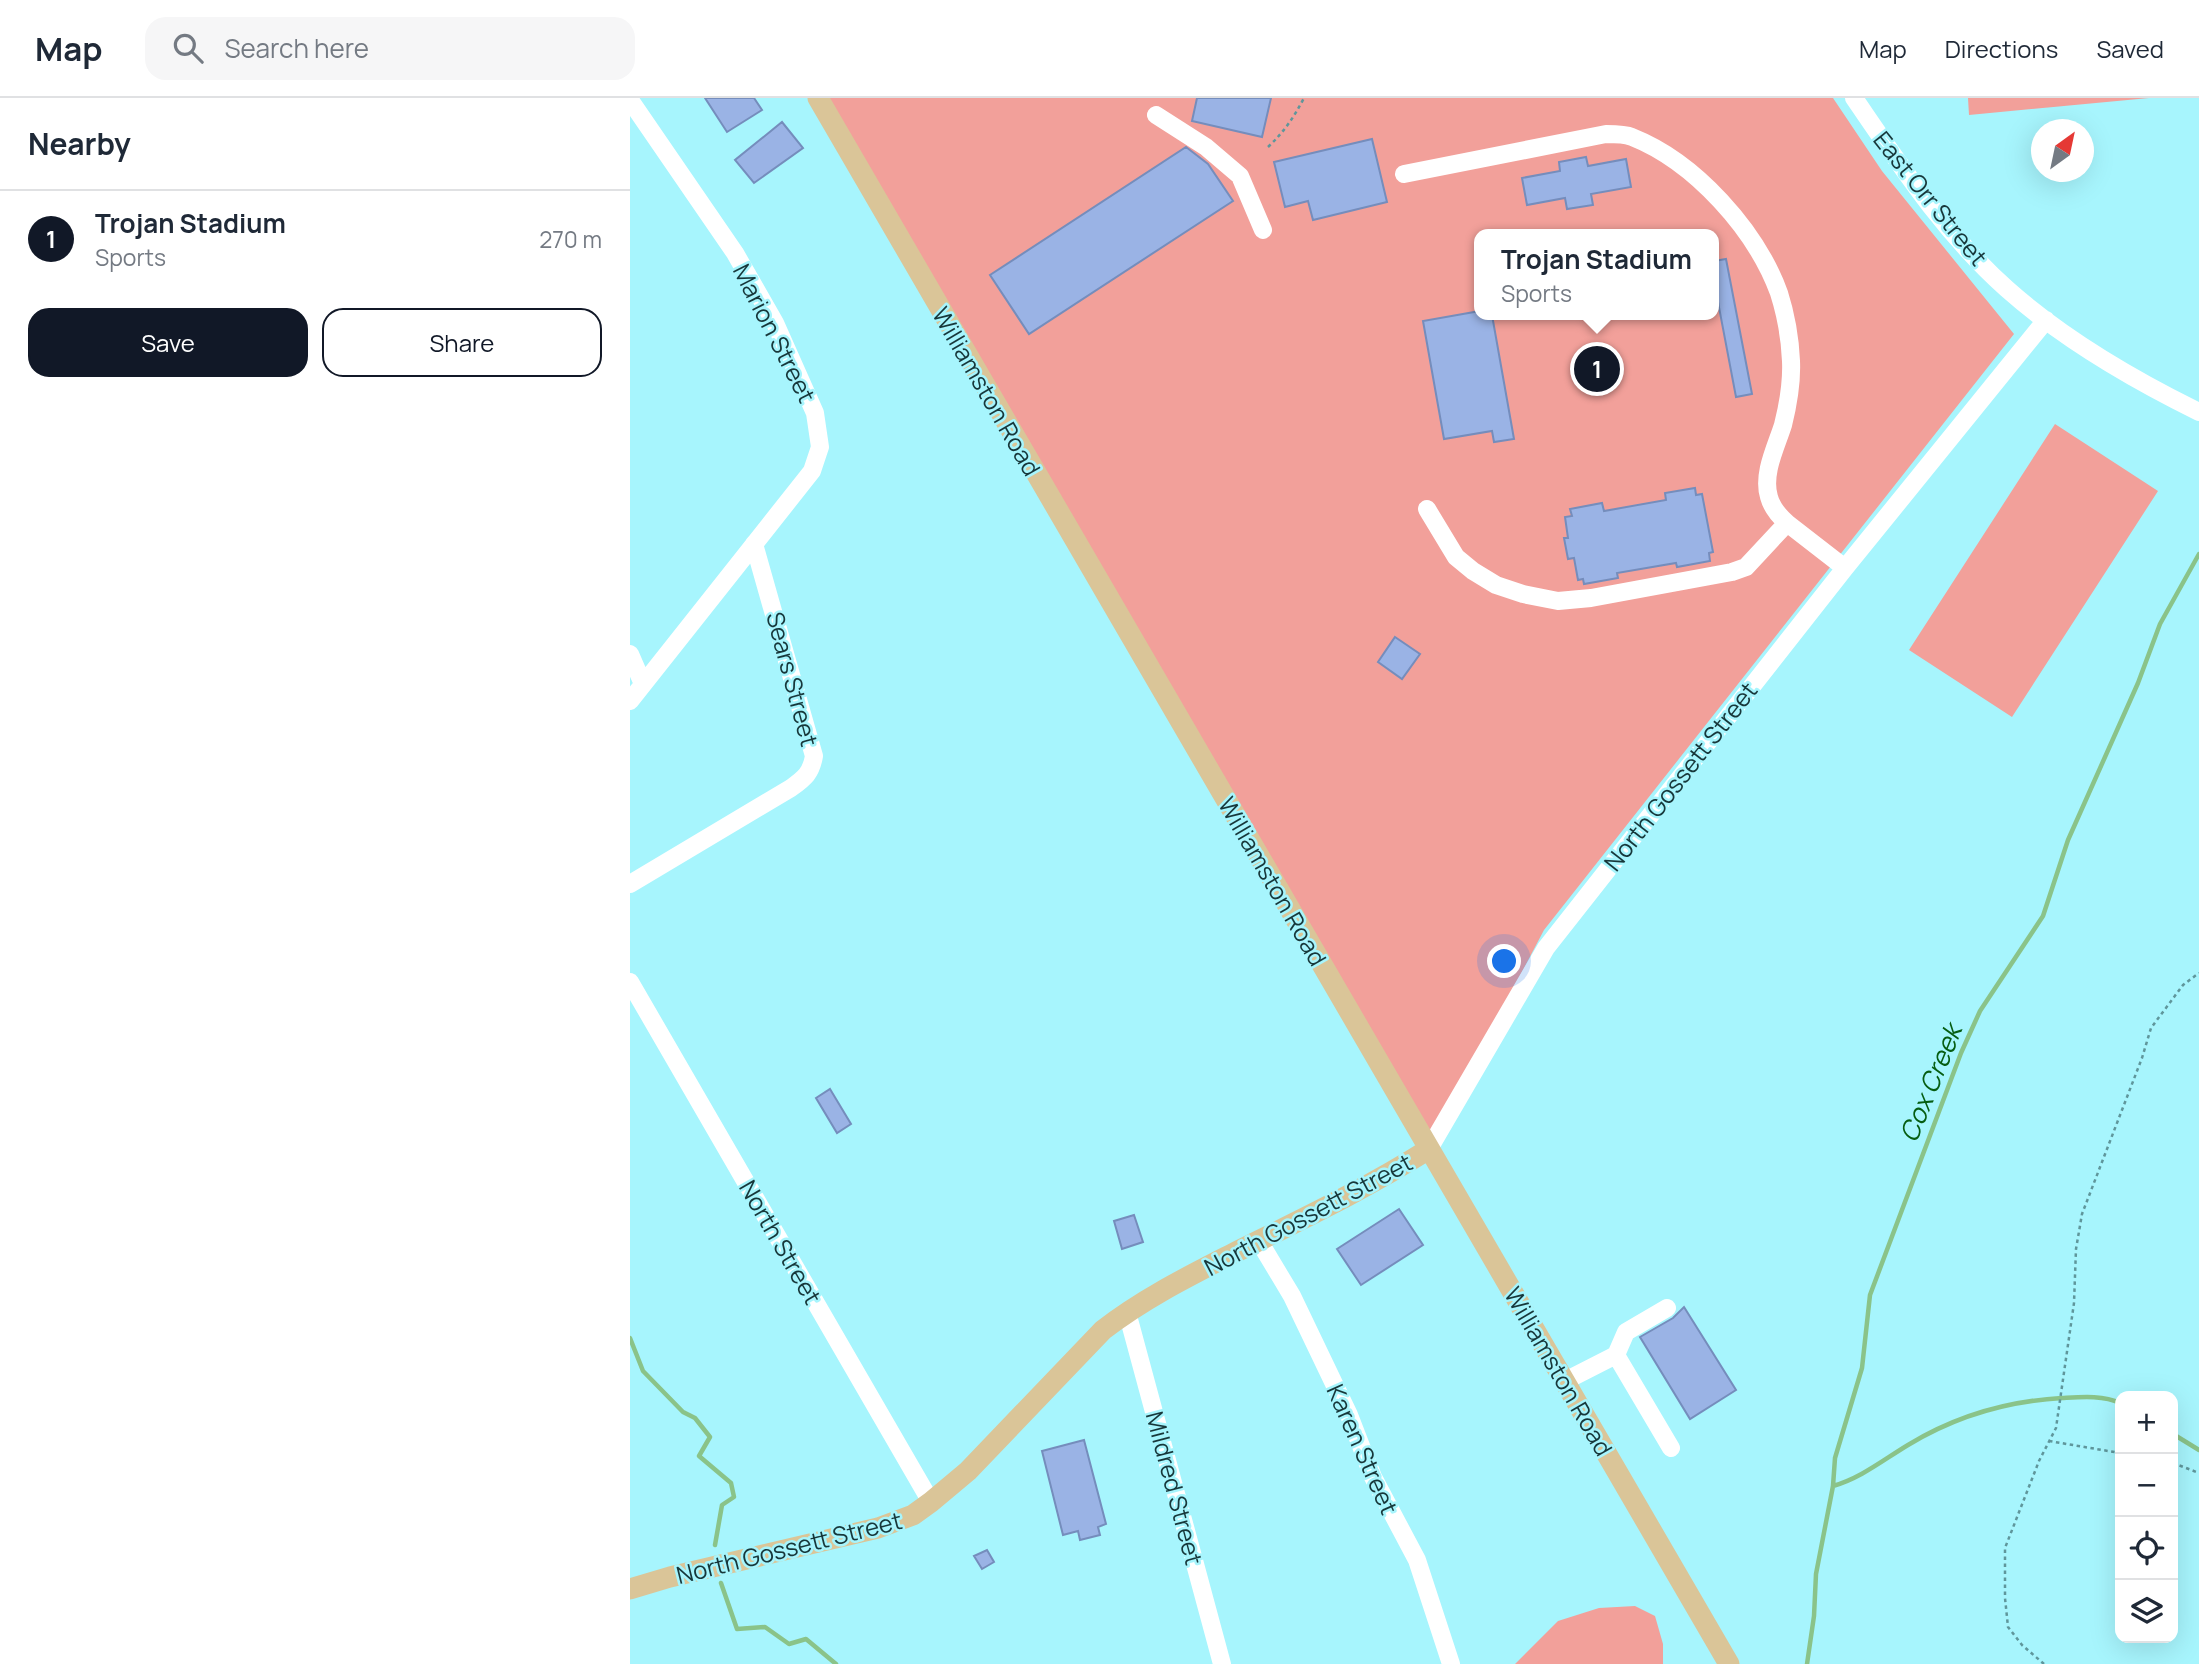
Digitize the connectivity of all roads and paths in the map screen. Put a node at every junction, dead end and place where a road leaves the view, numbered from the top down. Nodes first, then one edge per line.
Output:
1 (818, 98) edge
2 (1304, 98) edge
3 (1854, 98) edge
4 (630, 100) edge
5 (1156, 115) dead end
6 (1268, 147) dead end
7 (1404, 174) dead end
8 (1263, 230) dead end
9 (2046, 320) junction
10 (2199, 412) edge
11 (1427, 509) dead end
12 (1787, 523) junction
13 (754, 544) junction
14 (1845, 568) junction
15 (630, 654) edge
16 (643, 684) junction
17 (630, 701) edge
18 (630, 884) edge
19 (2199, 973) edge
20 (630, 982) edge
21 (1429, 1149) junction
22 (1259, 1241) junction
23 (1667, 1308) dead end
24 (1127, 1312) junction
25 (1616, 1355) junction
26 (1565, 1381) junction
27 (2049, 1441) junction
28 (1671, 1448) dead end
29 (2115, 1452) edge
30 (2178, 1465) edge
31 (2199, 1474) edge
32 (931, 1502) junction
33 (630, 1589) edge
34 (1222, 1664) edge
35 (1451, 1664) edge
36 (1729, 1664) edge
37 (2044, 1664) edge

1 - 21 main road, Williamston Road
2 - 6 path
3 - 9 street, East Orr Street
4 - 13 street, Marion Street
5 - 8 street
7 - 12 street
9 - 10 street, East Orr Street
9 - 14 street, North Gossett Street
11 - 12 street
12 - 14 street
13 - 16 street, Marion Street
13 - 18 street, Sears Street
14 - 21 street, North Gossett Street
15 - 16 street
16 - 17 street, Marion Street
19 - 27 path
20 - 32 street, North Street
21 - 22 main road, North Gossett Street
21 - 26 main road, Williamston Road
22 - 24 main road, North Gossett Street
22 - 35 street, Karen Street
23 - 25 street
24 - 32 main road, North Gossett Street
24 - 34 street, Mildred Street
25 - 26 street
25 - 28 street
26 - 36 main road, Williamston Road
27 - 29 path
27 - 37 path
30 - 31 path
32 - 33 main road, North Gossett Street

